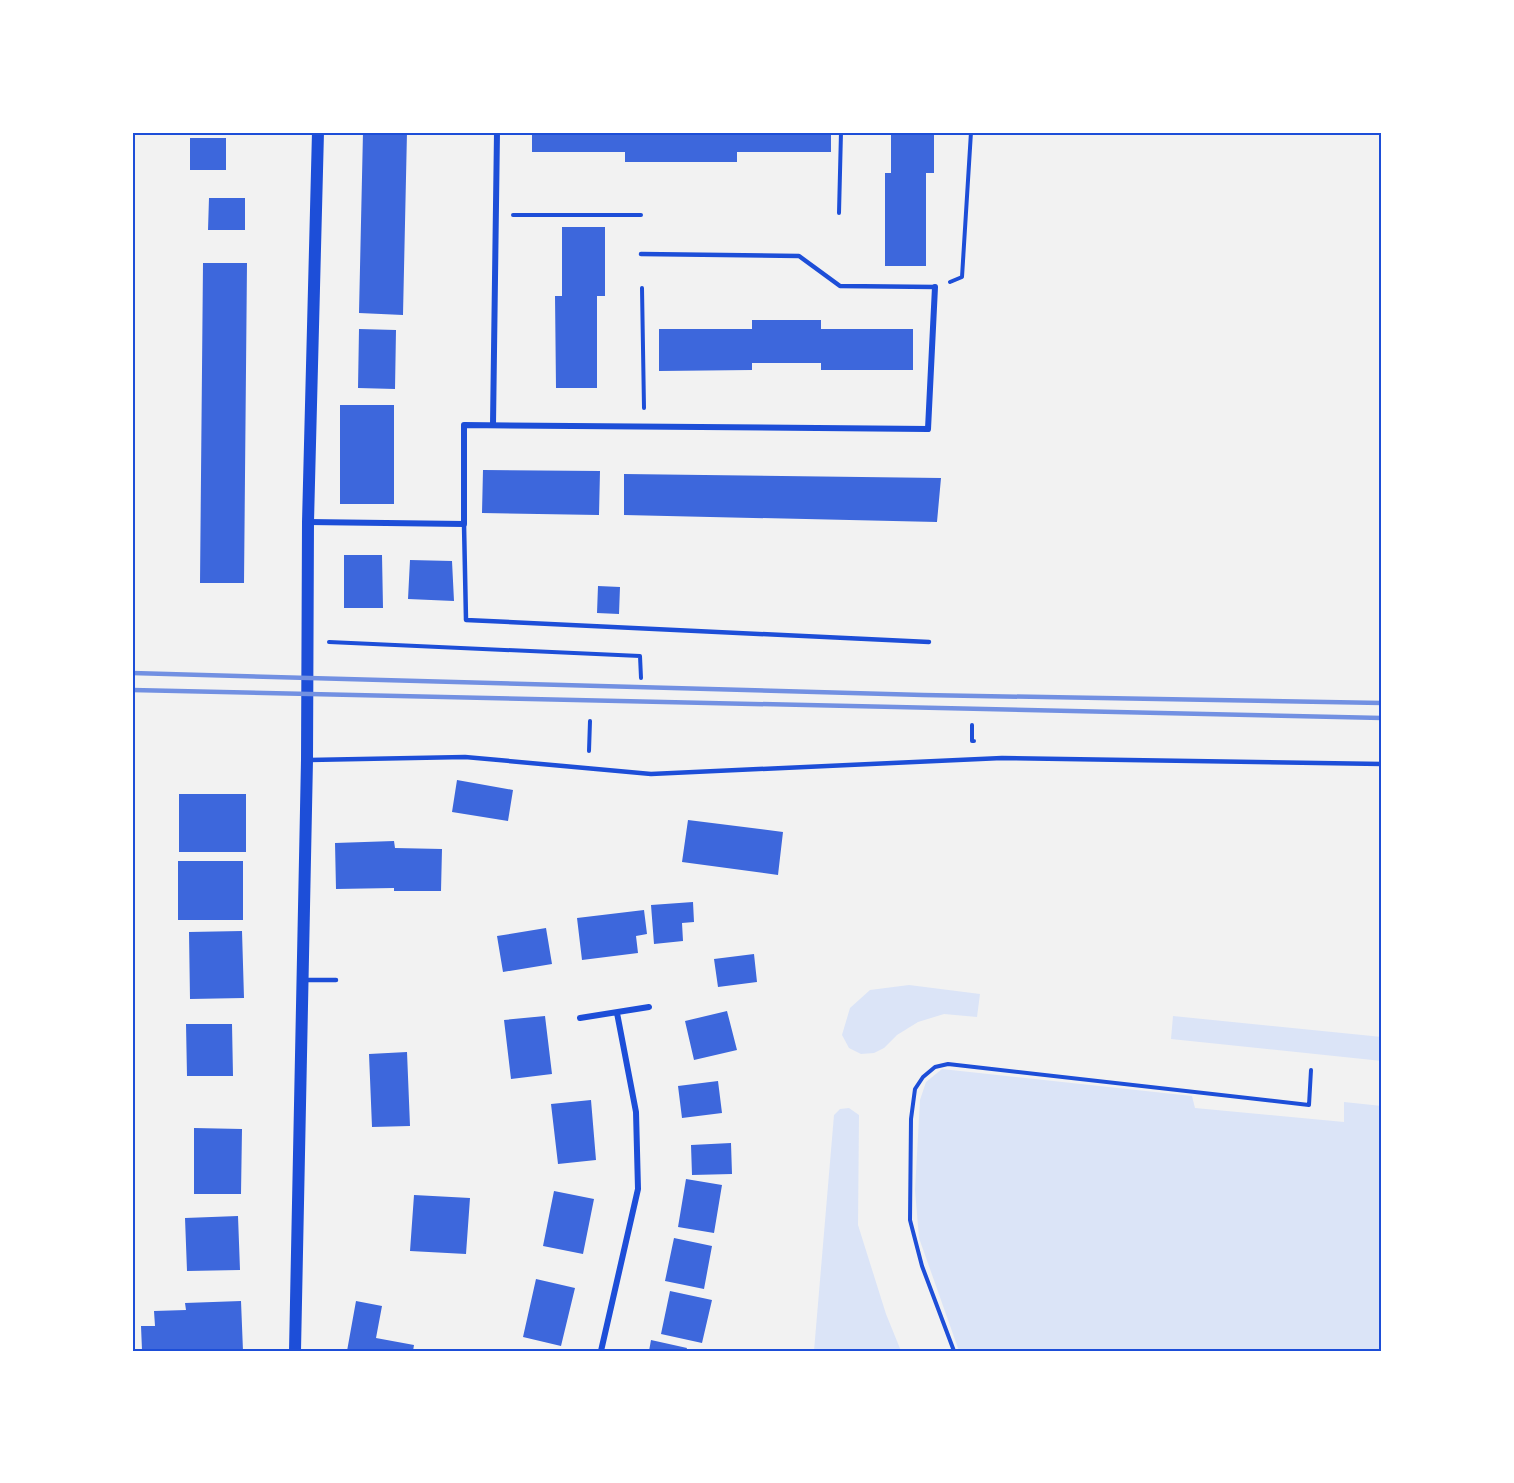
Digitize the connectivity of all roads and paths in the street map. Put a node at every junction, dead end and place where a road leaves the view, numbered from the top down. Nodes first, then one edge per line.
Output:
1 (318, 132) edge
2 (497, 132) edge
3 (841, 132) edge
4 (971, 132) edge
5 (839, 213) dead end
6 (496, 215) junction
7 (641, 215) dead end
8 (641, 254) dead end
9 (935, 287) junction
10 (642, 288) dead end
11 (494, 425) junction
12 (644, 426) junction
13 (308, 522) junction
14 (464, 524) junction
15 (308, 642) junction
16 (929, 642) dead end
17 (641, 678) dead end
18 (972, 725) dead end
19 (972, 741) dead end
20 (307, 760) junction
21 (1382, 764) edge
22 (303, 980) junction
23 (336, 980) dead end
24 (649, 1007) dead end
25 (617, 1012) junction
26 (580, 1018) dead end
27 (1311, 1070) dead end
28 (295, 1351) edge
29 (601, 1351) edge
30 (954, 1351) edge

1 - 13 main road
2 - 6 street
3 - 5 path
4 - 9 path
6 - 7 path
6 - 11 street
8 - 9 lane
9 - 12 street
10 - 12 path
11 - 12 street
11 - 14 street
13 - 14 street
13 - 15 main road
14 - 16 lane
15 - 17 path
15 - 20 main road
18 - 19 path
20 - 21 lane
20 - 22 main road
22 - 23 lane
22 - 28 main road
24 - 25 street
25 - 26 street
25 - 29 street
27 - 30 path

